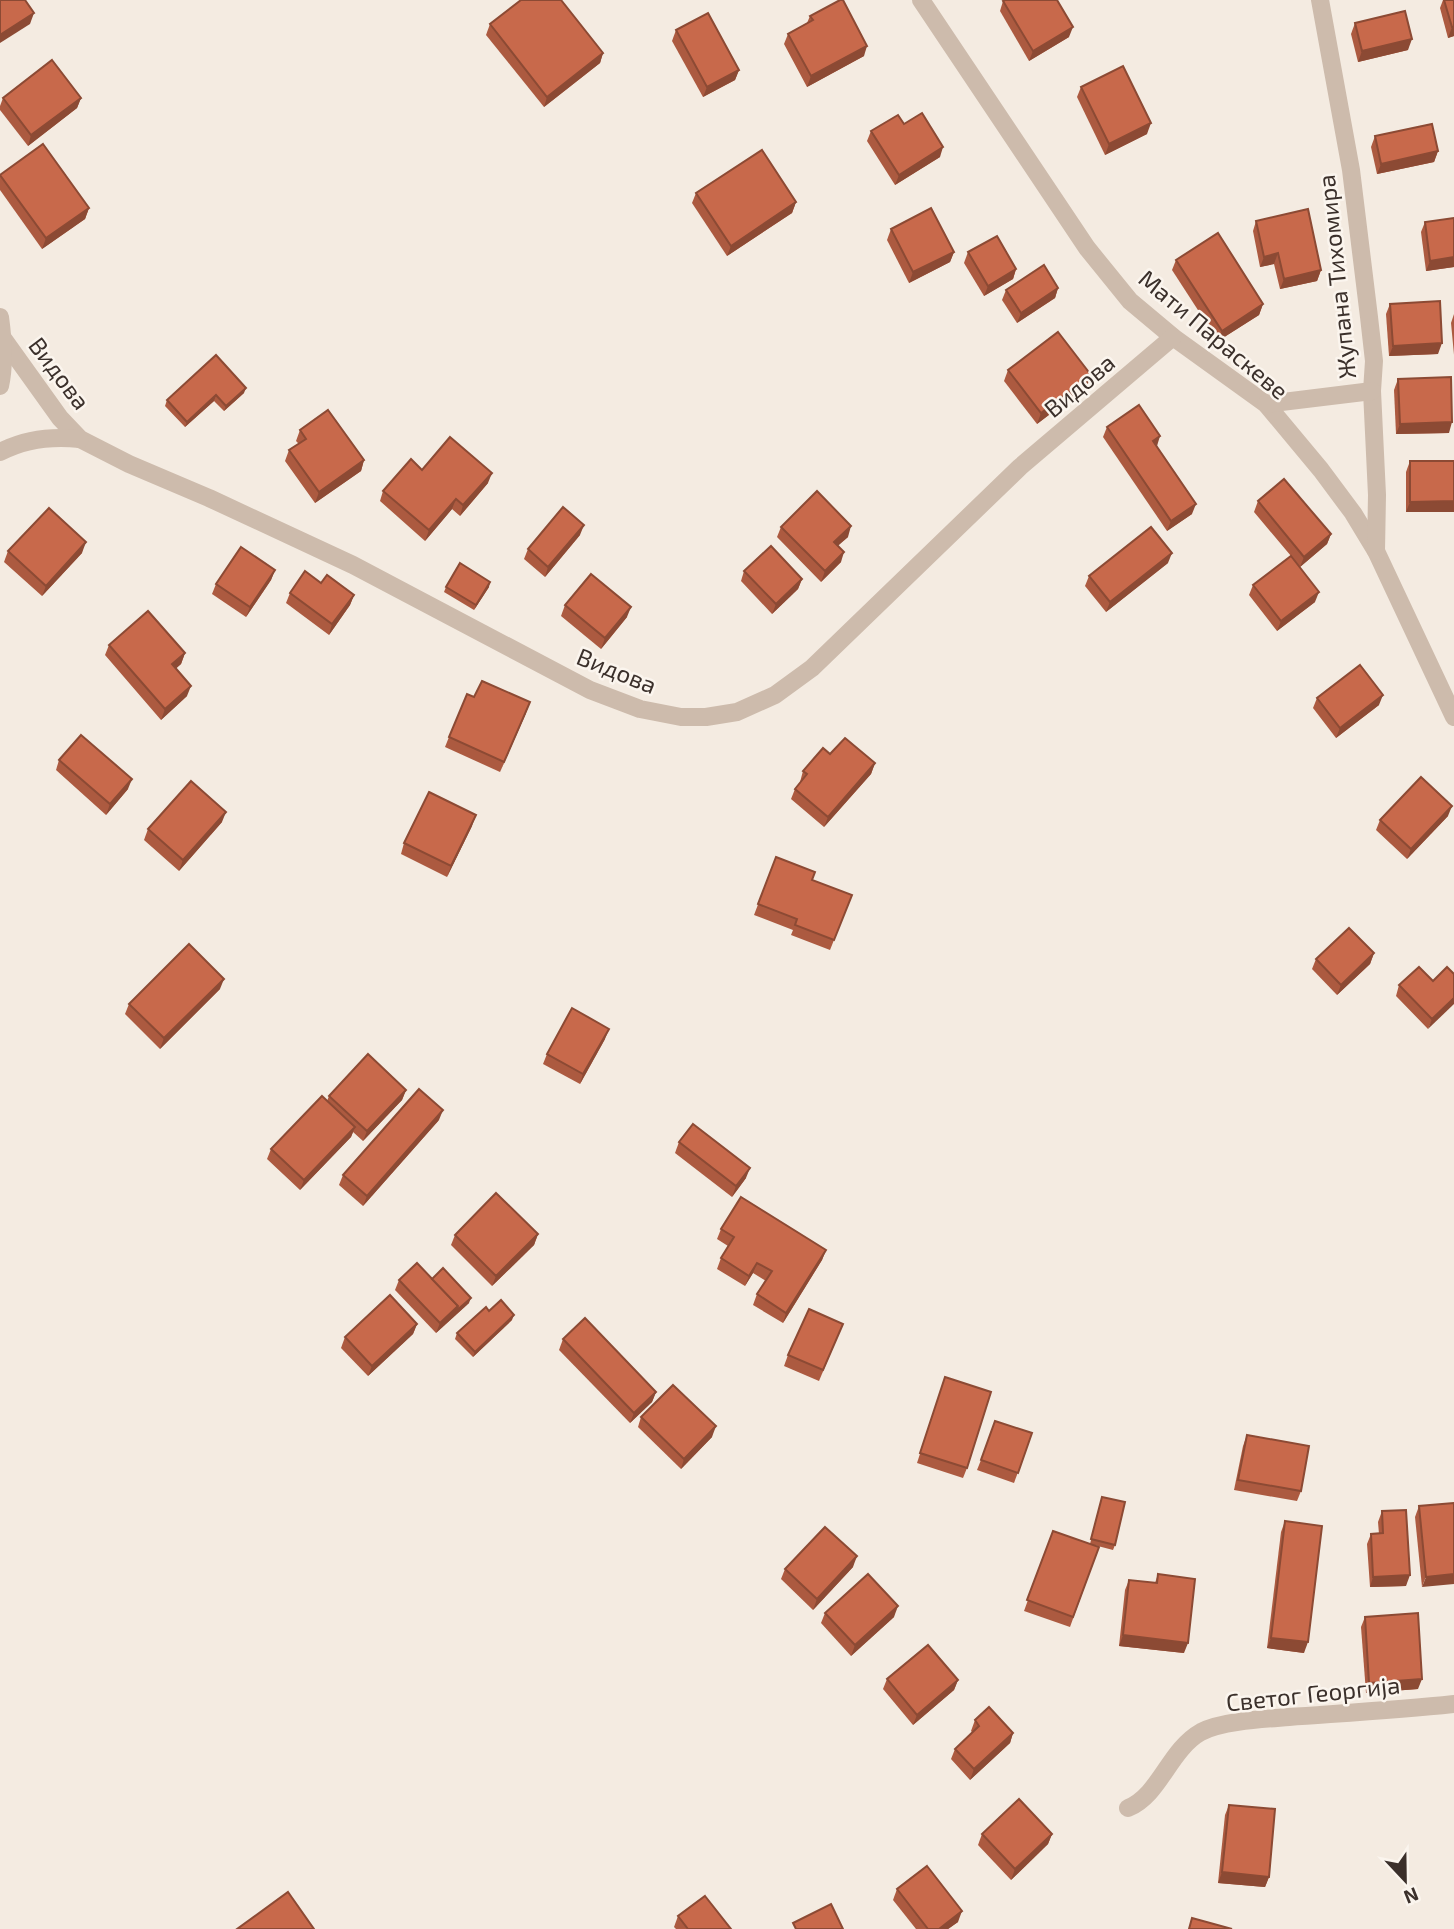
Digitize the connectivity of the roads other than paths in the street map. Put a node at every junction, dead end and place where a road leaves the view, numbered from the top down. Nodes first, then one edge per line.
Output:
1 (921, 0) edge
2 (1320, 0) edge
3 (0, 317) edge
4 (2, 337) junction
5 (1173, 337) junction
6 (0, 386) edge
7 (1372, 391) junction
8 (1266, 404) junction
9 (80, 439) junction
10 (0, 452) edge
11 (1376, 551) junction
12 (1454, 717) edge
13 (1454, 1704) edge
14 (1128, 1808) dead end

1 - 5 street, Мати Параскеве
2 - 7 street, Жупана Тихомира
3 - 4 street
4 - 6 street
4 - 9 street, Видова
5 - 8 street, Мати Параскеве
5 - 9 street, Видова
7 - 8 street
7 - 11 street, Жупана Тихомира
8 - 11 street, Мати Параскеве
9 - 10 street, Видова
11 - 12 street, Мати Параскеве
13 - 14 street, Светог Георгија

